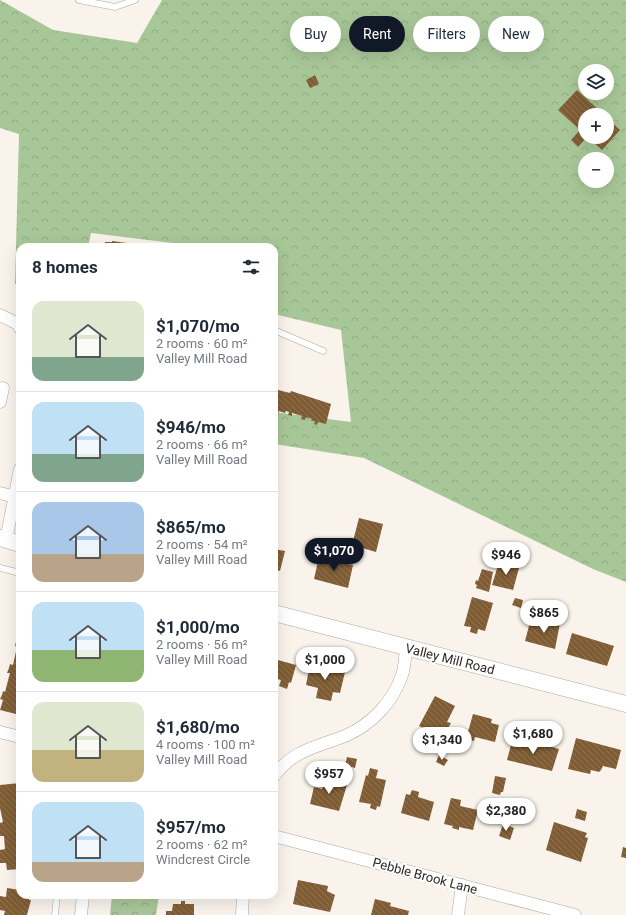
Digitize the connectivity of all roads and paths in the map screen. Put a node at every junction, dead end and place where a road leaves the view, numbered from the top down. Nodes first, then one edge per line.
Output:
1 (79, 0) edge
2 (135, 0) edge
3 (0, 315) edge
4 (16, 323) edge
5 (278, 332) edge
6 (323, 351) dead end
7 (3, 388) dead end
8 (0, 402) edge
9 (0, 493) edge
10 (16, 498) edge
11 (16, 503) edge
12 (9, 541) edge
13 (0, 568) edge
14 (16, 572) edge
15 (278, 614) edge
16 (406, 648) junction
17 (626, 704) edge
18 (0, 732) edge
19 (16, 736) edge
20 (278, 772) edge
21 (278, 837) edge
22 (462, 885) junction
23 (57, 899) edge
24 (83, 899) edge
25 (243, 899) edge
26 (55, 915) edge
27 (81, 915) edge
28 (242, 915) edge
29 (458, 915) edge
30 (576, 915) edge

1 - 2 lane
3 - 4 street
5 - 6 lane
7 - 8 street
9 - 10 street
11 - 12 street
13 - 14 lane
15 - 16 street, Valley Mill Road
16 - 17 street, Valley Mill Road
16 - 20 street
18 - 19 street
21 - 22 street, Pebble Brook Lane
22 - 29 street
22 - 30 street, Pebble Brook Lane
23 - 26 lane
24 - 27 street
25 - 28 street

